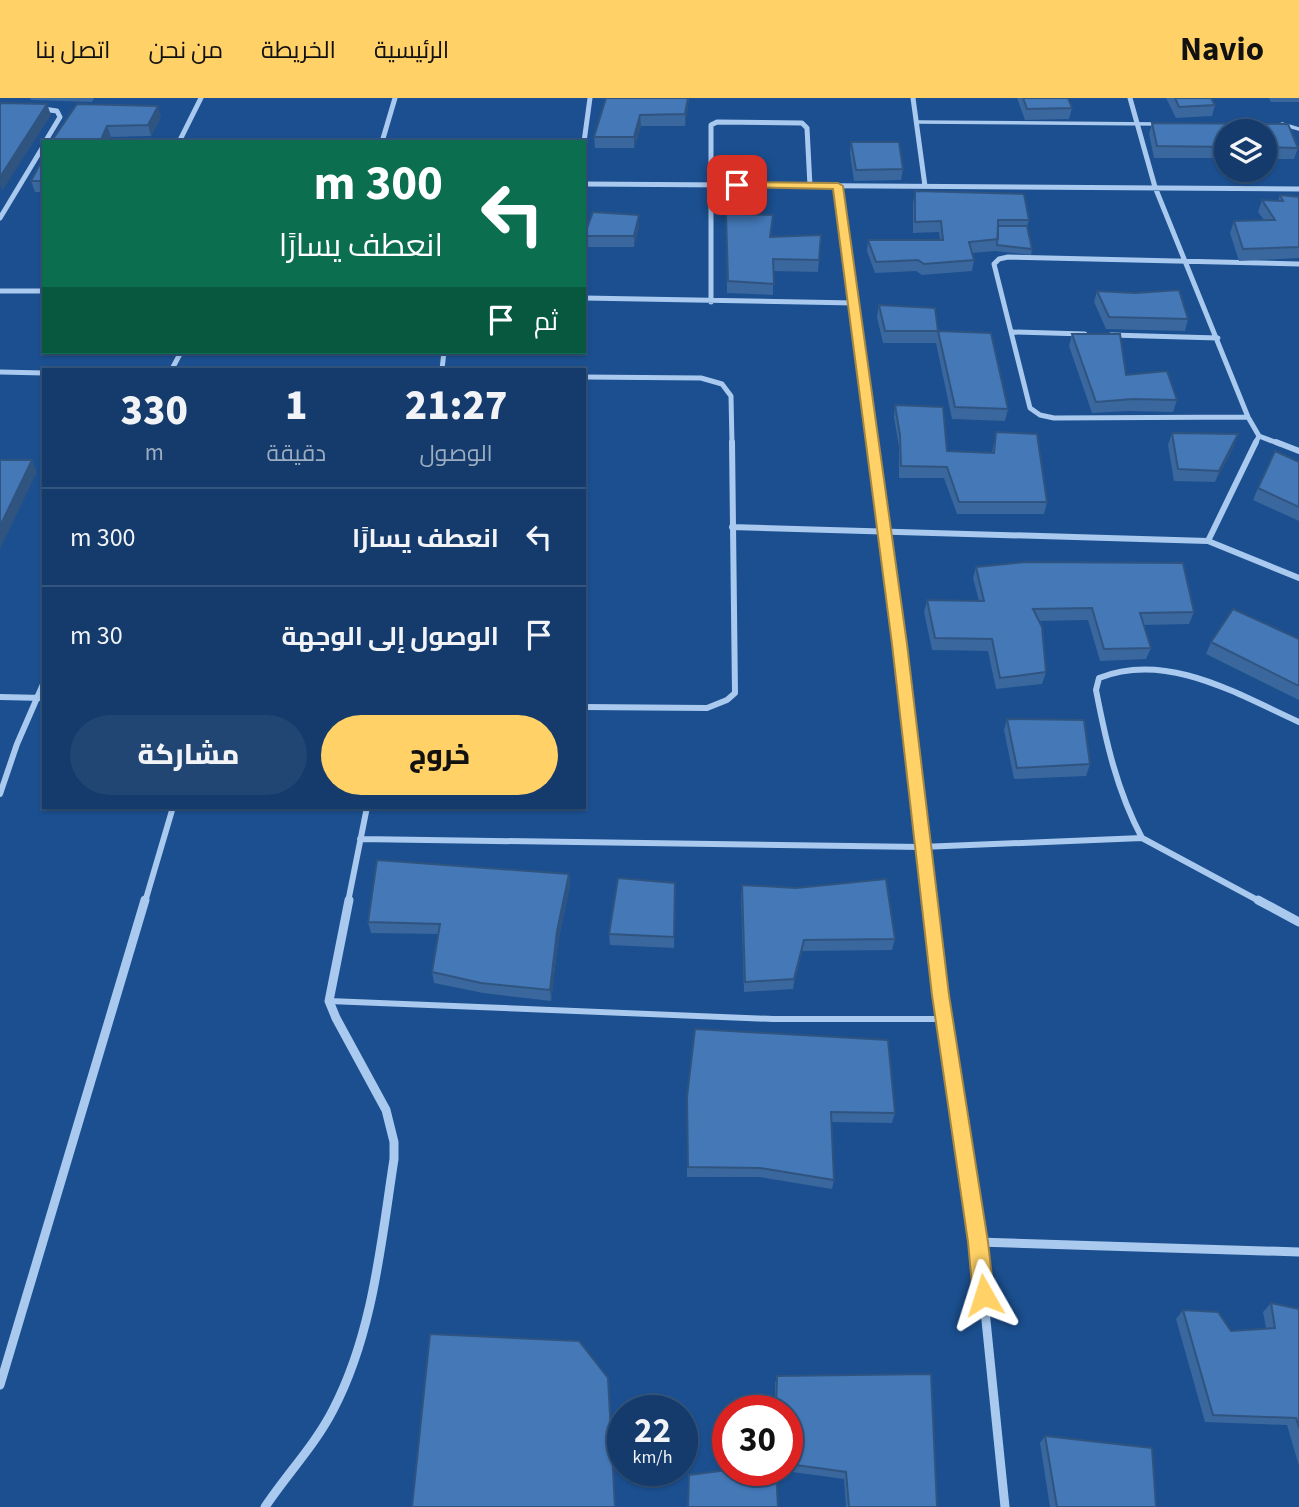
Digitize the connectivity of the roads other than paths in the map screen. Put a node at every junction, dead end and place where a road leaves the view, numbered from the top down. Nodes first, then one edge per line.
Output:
1 (201, 98) edge
2 (395, 98) edge
3 (590, 98) edge
4 (913, 98) edge
5 (1130, 98) edge
6 (42, 109) edge
7 (918, 122) junction
8 (1136, 123) junction
9 (1163, 124) edge
10 (1277, 125) edge
11 (1299, 129) edge
12 (47, 140) edge
13 (180, 140) edge
14 (383, 140) edge
15 (584, 140) edge
16 (42, 148) edge
17 (586, 184) edge
18 (713, 185) junction
19 (810, 186) junction
20 (838, 186) junction
21 (925, 186) junction
22 (1155, 187) junction
23 (1299, 189) edge
24 (0, 218) edge
25 (1186, 262) junction
26 (1299, 264) edge
27 (0, 290) edge
28 (42, 291) edge
29 (586, 298) edge
30 (711, 302) junction
31 (855, 303) junction
32 (1013, 332) junction
33 (1095, 335) edge
34 (1109, 335) edge
35 (1218, 338) junction
36 (0, 372) edge
37 (42, 373) edge
38 (586, 377) edge
39 (1248, 417) junction
40 (1259, 436) junction
41 (1299, 451) edge
42 (732, 527) junction
43 (883, 530) junction
44 (1208, 541) junction
45 (1299, 578) edge
46 (0, 697) edge
47 (41, 698) edge
48 (586, 707) edge
49 (1299, 722) edge
50 (0, 794) edge
51 (172, 809) edge
52 (367, 809) edge
53 (1142, 838) junction
54 (360, 839) junction
55 (921, 848) junction
56 (1299, 922) edge
57 (329, 1001) junction
58 (944, 1019) junction
59 (978, 1242) junction
60 (1299, 1252) edge
61 (0, 1385) edge
62 (265, 1507) edge
63 (1005, 1507) edge

1 - 13 street
2 - 14 street
3 - 15 street
4 - 7 street
5 - 8 street
6 - 12 street
7 - 8 lane
7 - 21 street
8 - 9 lane
8 - 22 street
10 - 11 lane
16 - 24 street
17 - 18 street
18 - 19 street
18 - 19 street
18 - 30 street
19 - 20 street
20 - 21 street
20 - 31 street
21 - 22 street
22 - 23 street
22 - 25 street
25 - 26 street
25 - 32 street
25 - 35 street
27 - 28 street
29 - 30 street
30 - 31 street
31 - 43 street
32 - 33 street
32 - 39 street
34 - 35 street
35 - 39 street
36 - 37 street
38 - 42 street
39 - 40 street
40 - 41 street
40 - 44 street
42 - 43 street
42 - 48 street
43 - 44 street
43 - 55 street
44 - 45 street
46 - 47 street
47 - 50 street
49 - 53 street
51 - 61 street
52 - 54 street
53 - 55 street
53 - 56 street
54 - 55 street
54 - 57 street
55 - 58 street
57 - 58 lane
57 - 62 street
58 - 59 street
59 - 60 street
59 - 63 street

